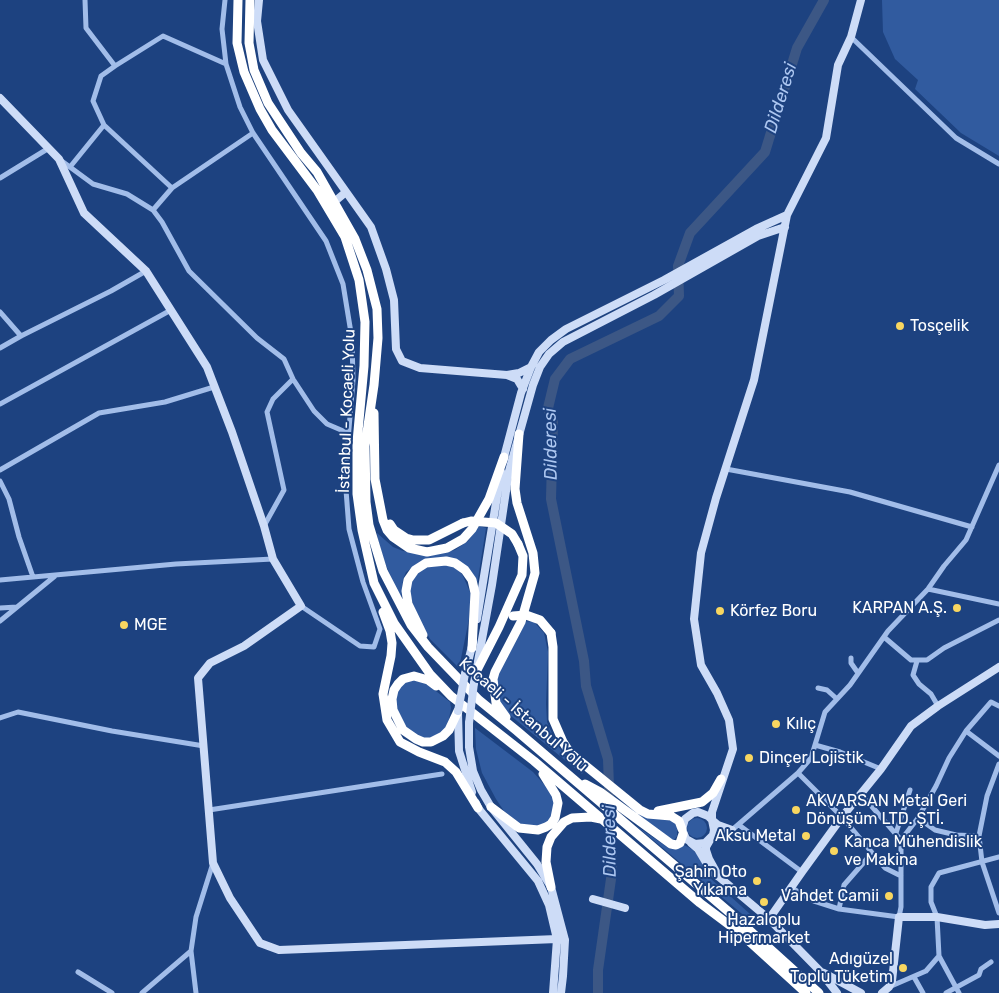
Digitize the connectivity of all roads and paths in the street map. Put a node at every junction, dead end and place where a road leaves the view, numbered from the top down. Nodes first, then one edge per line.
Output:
1 (85, 0) edge
2 (225, 0) edge
3 (238, 0) edge
4 (250, 0) edge
5 (259, 0) edge
6 (861, 0) edge
7 (851, 37) junction
8 (226, 64) junction
9 (115, 66) junction
10 (0, 98) edge
11 (104, 125) junction
12 (253, 132) junction
13 (48, 148) junction
14 (59, 159) junction
15 (999, 164) edge
16 (70, 167) junction
17 (0, 178) edge
18 (172, 188) junction
19 (346, 192) junction
20 (334, 202) junction
21 (153, 210) junction
22 (787, 215) junction
23 (785, 227) junction
24 (146, 271) junction
25 (171, 310) junction
26 (0, 312) edge
27 (21, 336) junction
28 (0, 348) edge
29 (531, 367) junction
30 (507, 375) junction
31 (293, 379) junction
32 (374, 386) junction
33 (214, 387) junction
34 (523, 389) junction
35 (0, 404) edge
36 (348, 433) junction
37 (519, 434) junction
38 (504, 457) junction
39 (999, 465) edge
40 (726, 469) junction
41 (0, 470) edge
42 (0, 481) edge
43 (377, 489) junction
44 (264, 526) junction
45 (972, 527) junction
46 (273, 559) junction
47 (55, 575) junction
48 (32, 577) junction
49 (0, 580) edge
50 (374, 583) junction
51 (928, 589) junction
52 (999, 604) edge
53 (301, 606) junction
54 (17, 607) junction
55 (0, 608) edge
56 (999, 620) edge
57 (0, 621) edge
58 (499, 627) junction
59 (884, 637) junction
60 (428, 647) junction
61 (472, 648) junction
62 (851, 658) dead end
63 (918, 661) junction
64 (999, 667) edge
65 (476, 672) junction
66 (858, 673) junction
67 (818, 688) dead end
68 (451, 696) junction
69 (836, 699) junction
70 (938, 706) junction
71 (999, 706) edge
72 (458, 711) junction
73 (0, 718) edge
74 (518, 731) junction
75 (966, 731) junction
76 (815, 745) junction
77 (204, 746) junction
78 (999, 756) edge
79 (534, 762) junction
80 (999, 764) edge
81 (881, 769) junction
82 (798, 773) junction
83 (442, 774) dead end
84 (722, 779) junction
85 (910, 790) dead end
86 (597, 794) junction
87 (861, 794) junction
88 (628, 800) junction
89 (491, 807) junction
90 (478, 808) junction
91 (209, 810) junction
92 (842, 817) junction
93 (918, 818) junction
94 (601, 819) junction
95 (712, 820) junction
96 (736, 827) junction
97 (682, 832) junction
98 (896, 833) junction
99 (979, 836) junction
100 (711, 837) junction
101 (901, 840) junction
102 (690, 842) junction
103 (872, 853) junction
104 (999, 857) edge
105 (213, 862) junction
106 (982, 862) junction
107 (802, 872) junction
108 (902, 876) junction
109 (720, 877) junction
110 (551, 887) junction
111 (790, 887) junction
112 (594, 899) dead end
113 (625, 908) dead end
114 (839, 909) junction
115 (999, 912) edge
116 (899, 917) junction
117 (937, 917) junction
118 (769, 919) junction
119 (999, 924) edge
120 (557, 939) junction
121 (565, 940) junction
122 (191, 952) junction
123 (939, 956) junction
124 (990, 962) dead end
125 (820, 971) junction
126 (78, 972) dead end
127 (914, 977) junction
128 (890, 987) junction
129 (957, 991) edge
130 (112, 993) edge
131 (142, 993) edge
132 (196, 993) edge
133 (553, 993) edge
134 (561, 993) edge
135 (806, 993) edge
136 (819, 993) edge
137 (837, 993) edge
138 (861, 993) edge
139 (882, 993) edge
140 (922, 993) edge
141 (946, 993) edge

1 - 9 street
2 - 8 street
3 - 50 highway, İstanbul - Kocaeli Yolu
4 - 20 highway, Kocaeli - İstanbul Yolu
5 - 19 main road
6 - 7 main road
7 - 15 street
7 - 22 main road
8 - 9 street
8 - 12 street
9 - 11 street
10 - 13 main road
11 - 16 street
11 - 18 street
12 - 18 street
12 - 36 street
13 - 14 main road
13 - 17 street
14 - 16 street
14 - 24 main road
16 - 21 street
18 - 21 street
19 - 20 main road
19 - 30 main road
20 - 32 highway, Kocaeli - İstanbul Yolu
21 - 31 street
22 - 23 main road
22 - 29 main road
23 - 37 main road
23 - 40 main road
24 - 25 main road
24 - 27 street
25 - 33 main road
25 - 35 street
26 - 27 street
27 - 28 street
29 - 30 main road
29 - 34 main road
30 - 34 main road
31 - 36 street
31 - 44 street
32 - 43 highway
32 - 60 highway, Kocaeli - İstanbul Yolu
33 - 41 street
33 - 44 main road
34 - 38 main road
36 - 53 street
37 - 65 main road
37 - 74 highway
38 - 43 highway
38 - 61 main road
39 - 45 street
40 - 45 street
40 - 84 main road
42 - 48 street
43 - 58 highway, bridge
44 - 46 main road
45 - 51 street
46 - 47 street
46 - 53 main road
47 - 48 street
47 - 54 street
48 - 49 street
50 - 68 highway, İstanbul - Kocaeli Yolu
50 - 90 highway
51 - 52 street
51 - 59 street
53 - 77 main road
54 - 55 street
54 - 57 street
56 - 63 street
58 - 65 highway
58 - 88 highway, bridge
59 - 63 street
59 - 66 street
60 - 61 highway
60 - 74 highway, Kocaeli - İstanbul Yolu
61 - 72 main road, bridge
62 - 66 street
63 - 70 street
64 - 70 main road
65 - 89 main road, bridge
66 - 69 street
67 - 69 street
68 - 72 highway
68 - 79 highway, İstanbul - Kocaeli Yolu
69 - 76 street
70 - 81 main road
71 - 75 street
72 - 90 main road
73 - 77 street
74 - 86 highway, Kocaeli - İstanbul Yolu
75 - 78 street
75 - 93 street
76 - 81 street
76 - 82 street
77 - 91 main road
79 - 89 highway
79 - 94 highway, İstanbul - Kocaeli Yolu
80 - 99 street
81 - 87 main road
82 - 92 street
82 - 96 street
83 - 91 street
84 - 88 highway
84 - 95 main road
85 - 98 street
86 - 97 highway
86 - 136 highway
87 - 92 main road
87 - 98 street
88 - 97 highway
89 - 110 main road
90 - 120 main road
91 - 105 main road
92 - 103 street
92 - 107 main road
93 - 99 street
93 - 101 street
94 - 110 highway
94 - 135 highway, İstanbul - Kocaeli Yolu
95 - 96 main road
95 - 97 main road
95 - 100 main road
96 - 100 main road
96 - 107 street
97 - 102 main road
98 - 101 street
99 - 106 street
100 - 102 main road
100 - 109 main road
101 - 108 street
102 - 109 main road
103 - 108 street
103 - 114 street
104 - 106 street
105 - 120 main road
105 - 122 street
106 - 115 street
106 - 117 street
107 - 111 main road
108 - 116 street
109 - 118 main road
110 - 121 main road
111 - 114 street
111 - 118 main road
112 - 113 main road
114 - 116 street
116 - 117 main road
116 - 128 main road
117 - 119 main road
117 - 123 street
118 - 125 main road
120 - 121 main road
120 - 133 main road
121 - 134 main road
122 - 131 street
122 - 132 street
123 - 127 street
123 - 129 street
124 - 129 street
125 - 137 main road
125 - 138 main road
126 - 130 street
127 - 128 street
127 - 140 street
128 - 139 main road
129 - 141 street

